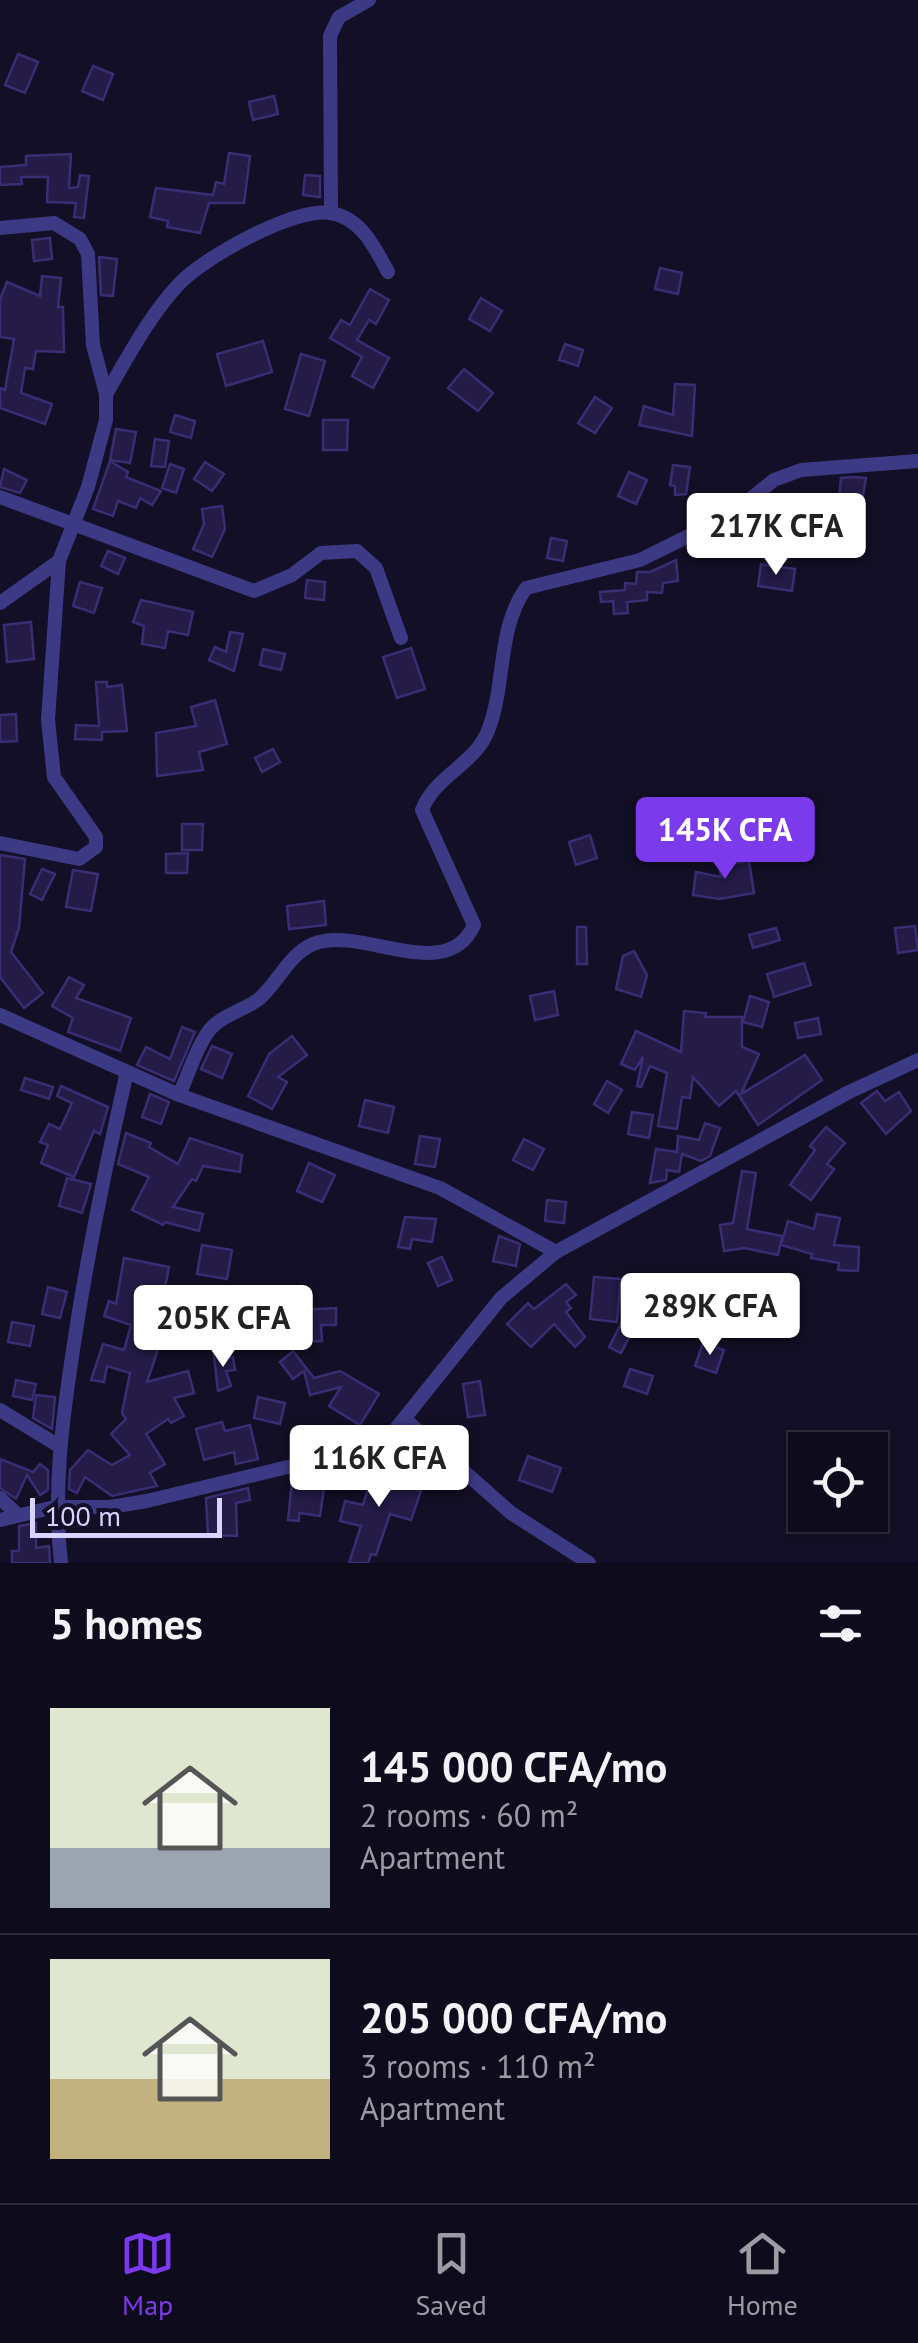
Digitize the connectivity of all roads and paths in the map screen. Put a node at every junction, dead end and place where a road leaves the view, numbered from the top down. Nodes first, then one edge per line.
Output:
1 (369, 0) edge
2 (330, 213) junction
3 (0, 228) edge
4 (388, 272) dead end
5 (106, 394) junction
6 (918, 461) edge
7 (0, 497) edge
8 (73, 528) junction
9 (59, 561) junction
10 (0, 604) edge
11 (401, 638) dead end
12 (0, 844) edge
13 (0, 1015) edge
14 (918, 1060) edge
15 (127, 1072) junction
16 (180, 1096) junction
17 (556, 1252) junction
18 (0, 1410) edge
19 (407, 1421) junction
20 (59, 1446) junction
21 (0, 1498) edge
22 (55, 1508) junction
23 (18, 1515) junction
24 (0, 1520) edge
25 (60, 1563) edge
26 (589, 1563) edge

1 - 2 street
2 - 4 street
2 - 5 street
3 - 5 street
5 - 8 street
6 - 16 street
7 - 8 street
8 - 9 street
8 - 11 street
9 - 10 street
9 - 12 street
13 - 15 street
14 - 17 street
15 - 16 street
15 - 20 street
16 - 17 street
17 - 19 street
18 - 20 street
19 - 22 street
19 - 26 street
20 - 22 street
21 - 23 street
22 - 23 street
22 - 25 street
23 - 24 street

